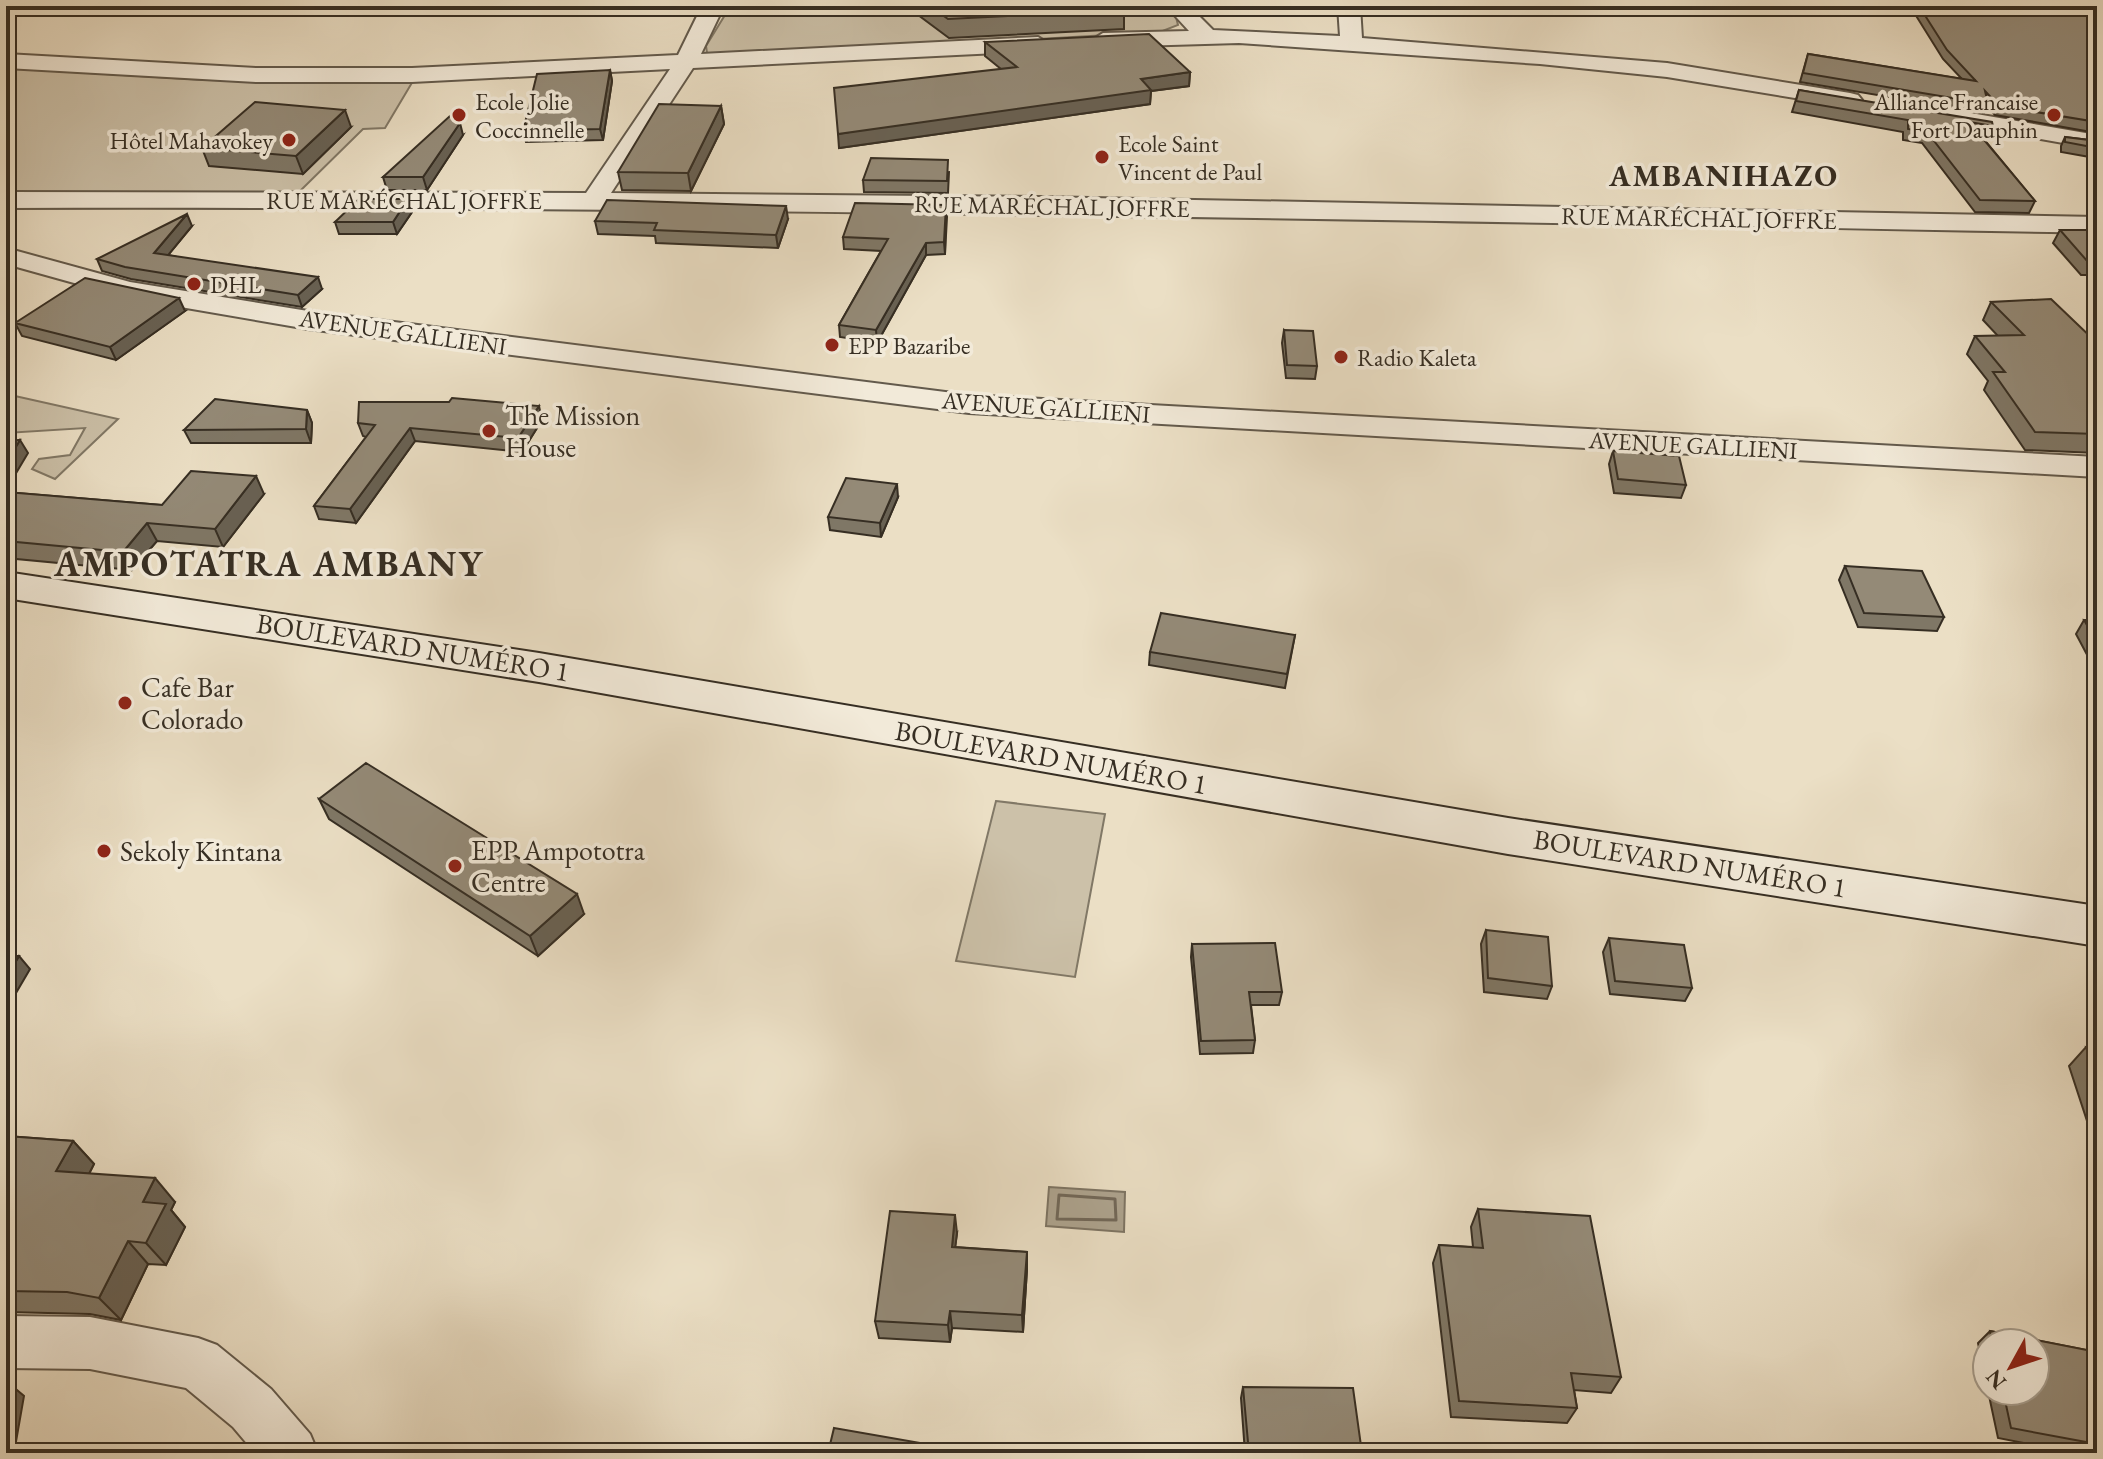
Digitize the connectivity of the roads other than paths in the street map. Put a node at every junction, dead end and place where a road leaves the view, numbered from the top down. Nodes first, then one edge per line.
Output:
1 (713, 6) edge
2 (1177, 6) edge
3 (1349, 6) edge
4 (1205, 35) junction
5 (1351, 43) junction
6 (6, 61) edge
7 (685, 63) junction
8 (1871, 103) edge
9 (1915, 111) edge
10 (2097, 142) edge
11 (6, 200) edge
12 (593, 201) junction
13 (2097, 225) edge
14 (6, 256) edge
15 (2097, 467) edge
16 (6, 585) edge
17 (2097, 926) edge
18 (6, 1342) edge
19 (291, 1453) edge

1 - 7 street
2 - 4 street
3 - 5 street
4 - 5 street
4 - 7 street
5 - 8 street
6 - 7 street
7 - 12 street
9 - 10 street
11 - 12 street, RUE MARÉCHAL JOFFRE
12 - 13 street, RUE MARÉCHAL JOFFRE
14 - 15 street, AVENUE GALLIENI
16 - 17 main road, BOULEVARD NUMÉRO 1
18 - 19 street

